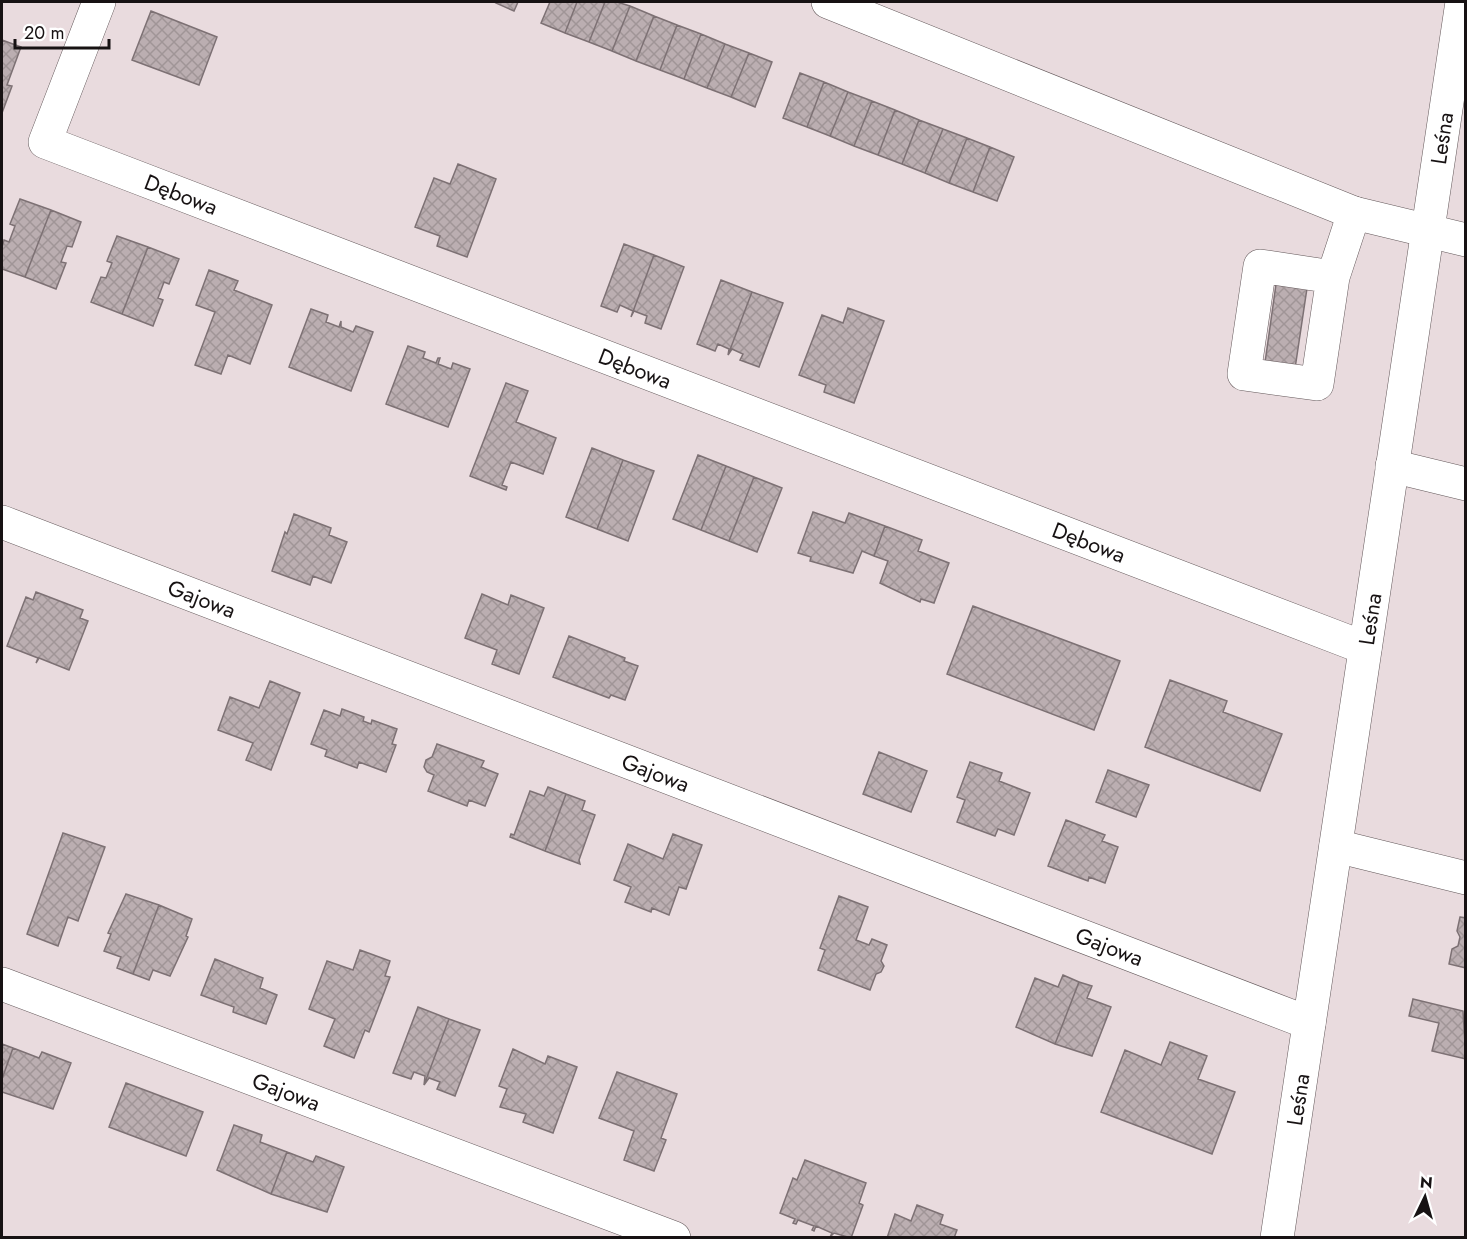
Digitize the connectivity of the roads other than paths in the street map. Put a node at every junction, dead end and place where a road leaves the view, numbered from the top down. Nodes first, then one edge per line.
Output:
1 (99, 2) edge
2 (828, 2) edge
3 (1462, 2) edge
4 (1354, 213) junction
5 (1427, 230) junction
6 (1466, 240) edge
7 (1333, 277) dead end
8 (1392, 466) junction
9 (1466, 484) edge
10 (2, 522) edge
11 (1365, 648) junction
12 (1336, 846) junction
13 (1466, 878) edge
14 (2, 984) edge
15 (1309, 1023) junction
16 (674, 1238) edge
17 (1277, 1238) edge

1 - 11 street, Dębowa
2 - 4 street
3 - 5 street, Leśna
4 - 5 street
4 - 7 street
5 - 6 street
5 - 8 street, Leśna
8 - 9 street
8 - 11 street, Leśna
10 - 15 street, Gajowa
11 - 12 street, Leśna
12 - 13 street
12 - 15 street, Leśna
14 - 16 street, Gajowa
15 - 17 street, Leśna

